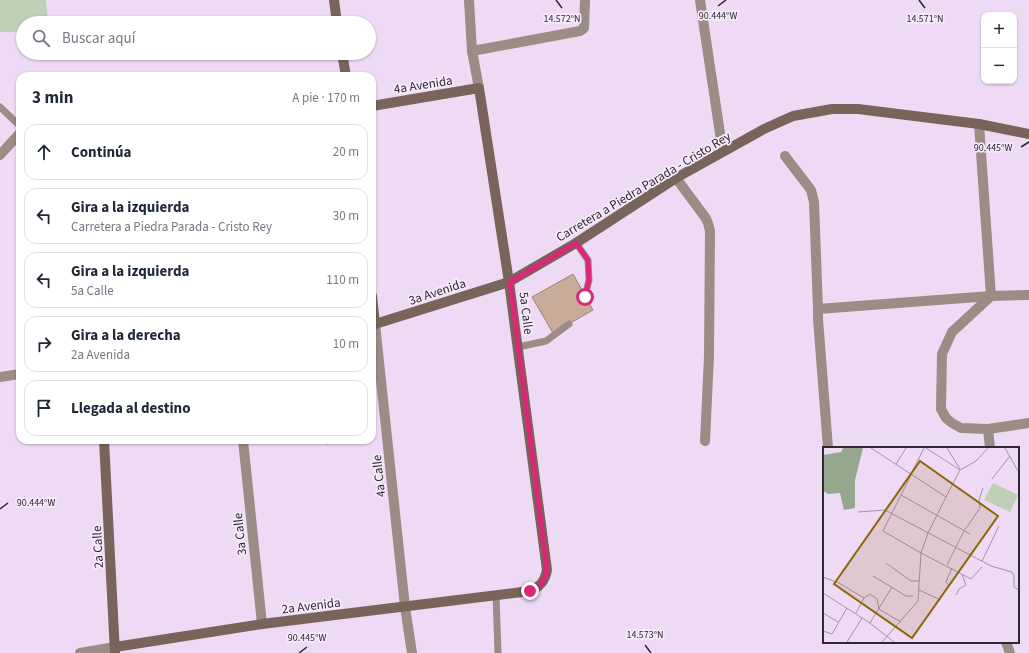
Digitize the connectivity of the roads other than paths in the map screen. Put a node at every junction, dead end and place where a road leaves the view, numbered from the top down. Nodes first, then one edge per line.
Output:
1 (334, 0) edge
2 (469, 0) edge
3 (585, 0) edge
4 (700, 0) edge
5 (336, 16) edge
6 (472, 51) junction
7 (343, 60) edge
8 (345, 72) edge
9 (479, 88) junction
10 (376, 105) edge
11 (0, 107) edge
12 (16, 122) edge
13 (980, 124) junction
14 (1029, 134) edge
15 (16, 138) edge
16 (725, 150) junction
17 (0, 155) edge
18 (785, 156) dead end
19 (676, 178) junction
20 (576, 243) junction
21 (510, 282) junction
22 (1029, 295) edge
23 (991, 296) junction
24 (585, 297) dead end
25 (818, 309) junction
26 (376, 324) edge
27 (569, 324) dead end
28 (376, 343) edge
29 (518, 347) junction
30 (16, 375) edge
31 (0, 377) edge
32 (1029, 423) edge
33 (988, 429) junction
34 (705, 441) dead end
35 (104, 444) edge
36 (243, 444) edge
37 (828, 447) edge
38 (990, 447) edge
39 (544, 582) joint
40 (496, 596) junction
41 (405, 606) junction
42 (262, 624) junction
43 (1006, 643) edge
44 (115, 650) edge
45 (80, 653) edge
46 (412, 653) edge
47 (498, 653) edge
48 (1010, 653) edge

1 - 5 main road
2 - 6 street, 5a Calle
3 - 6 street
4 - 16 street
6 - 9 street, 5a Calle
7 - 8 main road
9 - 10 main road, 4a Avenida
9 - 21 main road, 5a Calle
11 - 12 lane
13 - 14 main road, Carretera a Piedra Parada - Cristo Rey
13 - 16 main road, Carretera a Piedra Parada - Cristo Rey
13 - 23 street
15 - 17 street
16 - 19 main road, Carretera a Piedra Parada - Cristo Rey
18 - 25 street
19 - 20 main road, Carretera a Piedra Parada - Cristo Rey
19 - 34 street
20 - 21 main road, Carretera a Piedra Parada - Cristo Rey
20 - 24 lane
21 - 26 main road, 3a Avenida
21 - 29 main road, 5a Calle
22 - 23 street
23 - 25 street
23 - 33 street
25 - 37 street
27 - 29 lane
28 - 41 street, 4a Calle
29 - 39 main road, 5a Calle
30 - 31 street
32 - 33 street
33 - 38 street
35 - 44 main road, 2a Calle
36 - 42 street, 3a Calle
39 - 40 main road, 2a Avenida
40 - 41 main road, 2a Avenida
40 - 47 lane
41 - 42 main road, 2a Avenida
41 - 46 street, 4a Calle
42 - 44 main road, 2a Avenida
43 - 48 street
44 - 45 street, 2a Avenida

